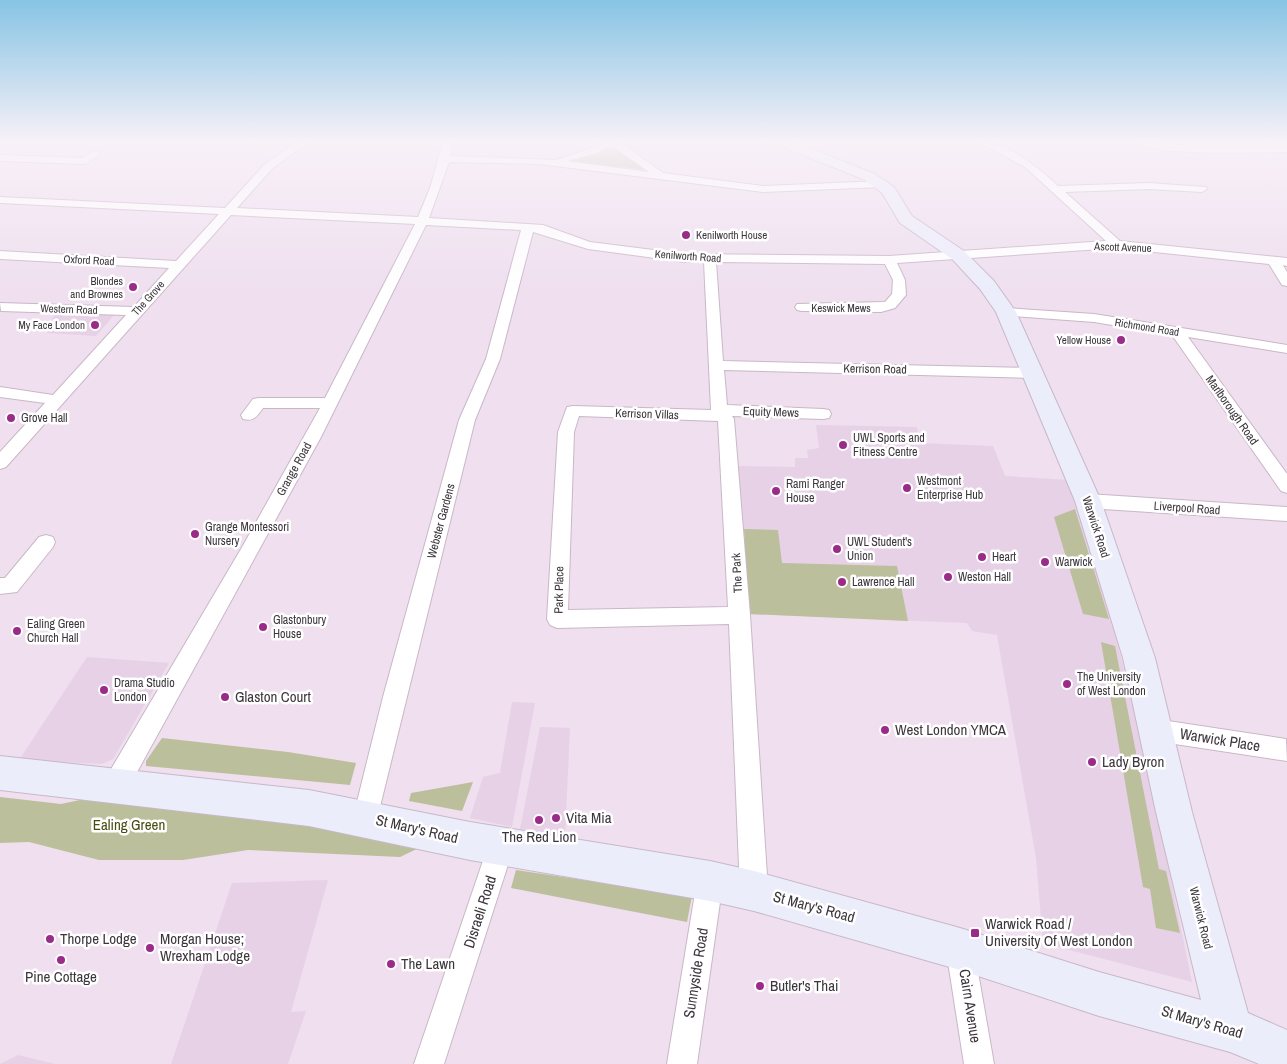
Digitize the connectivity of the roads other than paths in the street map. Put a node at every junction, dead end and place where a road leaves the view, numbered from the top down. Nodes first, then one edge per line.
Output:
1 (246, 192) edge
2 (433, 192) edge
3 (887, 192) edge
4 (1059, 192) edge
5 (0, 200) edge
6 (228, 212) junction
7 (421, 222) junction
8 (528, 228) junction
9 (1116, 244) junction
10 (0, 255) edge
11 (958, 255) junction
12 (710, 259) junction
13 (889, 260) junction
14 (1273, 260) junction
15 (1287, 262) edge
16 (178, 265) junction
17 (1287, 282) edge
18 (1, 307) edge
19 (802, 308) dead end
20 (136, 312) junction
21 (1006, 312) junction
22 (1177, 332) junction
23 (1287, 349) edge
24 (716, 365) junction
25 (1034, 373) junction
26 (0, 392) edge
27 (56, 400) junction
28 (330, 403) junction
29 (573, 412) joint
30 (720, 413) junction
31 (823, 414) dead end
32 (249, 415) dead end
33 (0, 463) edge
34 (1287, 487) edge
35 (1088, 501) junction
36 (1287, 514) edge
37 (46, 542) dead end
38 (0, 586) edge
39 (740, 615) junction
40 (1155, 730) junction
41 (1286, 750) dead end
42 (0, 773) edge
43 (116, 785) junction
44 (366, 818) junction
45 (501, 846) junction
46 (710, 881) junction
47 (754, 891) junction
48 (960, 949) junction
49 (1258, 1042) edge
50 (429, 1064) edge
51 (682, 1064) edge
52 (979, 1064) edge

1 - 6 street, The Grove
2 - 7 street, Grange Road
3 - 11 street, Warwick Road
4 - 9 street
5 - 6 street, Kenilworth Road
6 - 7 street, Kenilworth Road
6 - 16 street, The Grove
7 - 8 street, Kenilworth Road
7 - 28 street, Grange Road
8 - 12 street, Kenilworth Road
8 - 44 street, Webster Gardens
9 - 11 street, Ascott Avenue
9 - 14 street, Ascott Avenue
10 - 16 street, Oxford Road
11 - 13 street, Kenilworth Road
11 - 21 street, Warwick Road
12 - 13 street, Kenilworth Road
12 - 24 street, The Park
13 - 19 street, Keswick Mews
14 - 15 street, Ascott Avenue
14 - 17 street
16 - 20 street, The Grove
18 - 20 street, Western Road
20 - 27 street, The Grove
21 - 22 street, Richmond Road
21 - 25 street, Warwick Road
22 - 23 street, Richmond Road
22 - 34 street, Marlborough Road
24 - 25 street, Kerrison Road
24 - 30 street, The Park
25 - 35 street, Warwick Road
26 - 27 street
27 - 33 street, The Grove
28 - 32 street
28 - 43 street, Grange Road
29 - 30 street, Kerrison Villas
29 - 39 street, Park Place
30 - 31 street, Equity Mews
30 - 39 street, The Park
35 - 36 street, Liverpool Road
35 - 40 street, Warwick Road
37 - 38 street
39 - 47 street, The Park
40 - 41 street, Warwick Place
40 - 49 street, Warwick Road
42 - 43 street
43 - 44 street
44 - 45 street, St Mary's Road
45 - 46 street, St Mary's Road
45 - 50 street, Disraeli Road
46 - 47 street, St Mary's Road
46 - 51 street, Sunnyside Road
47 - 48 street, St Mary's Road
48 - 49 street, St Mary's Road
48 - 52 street, Cairn Avenue

